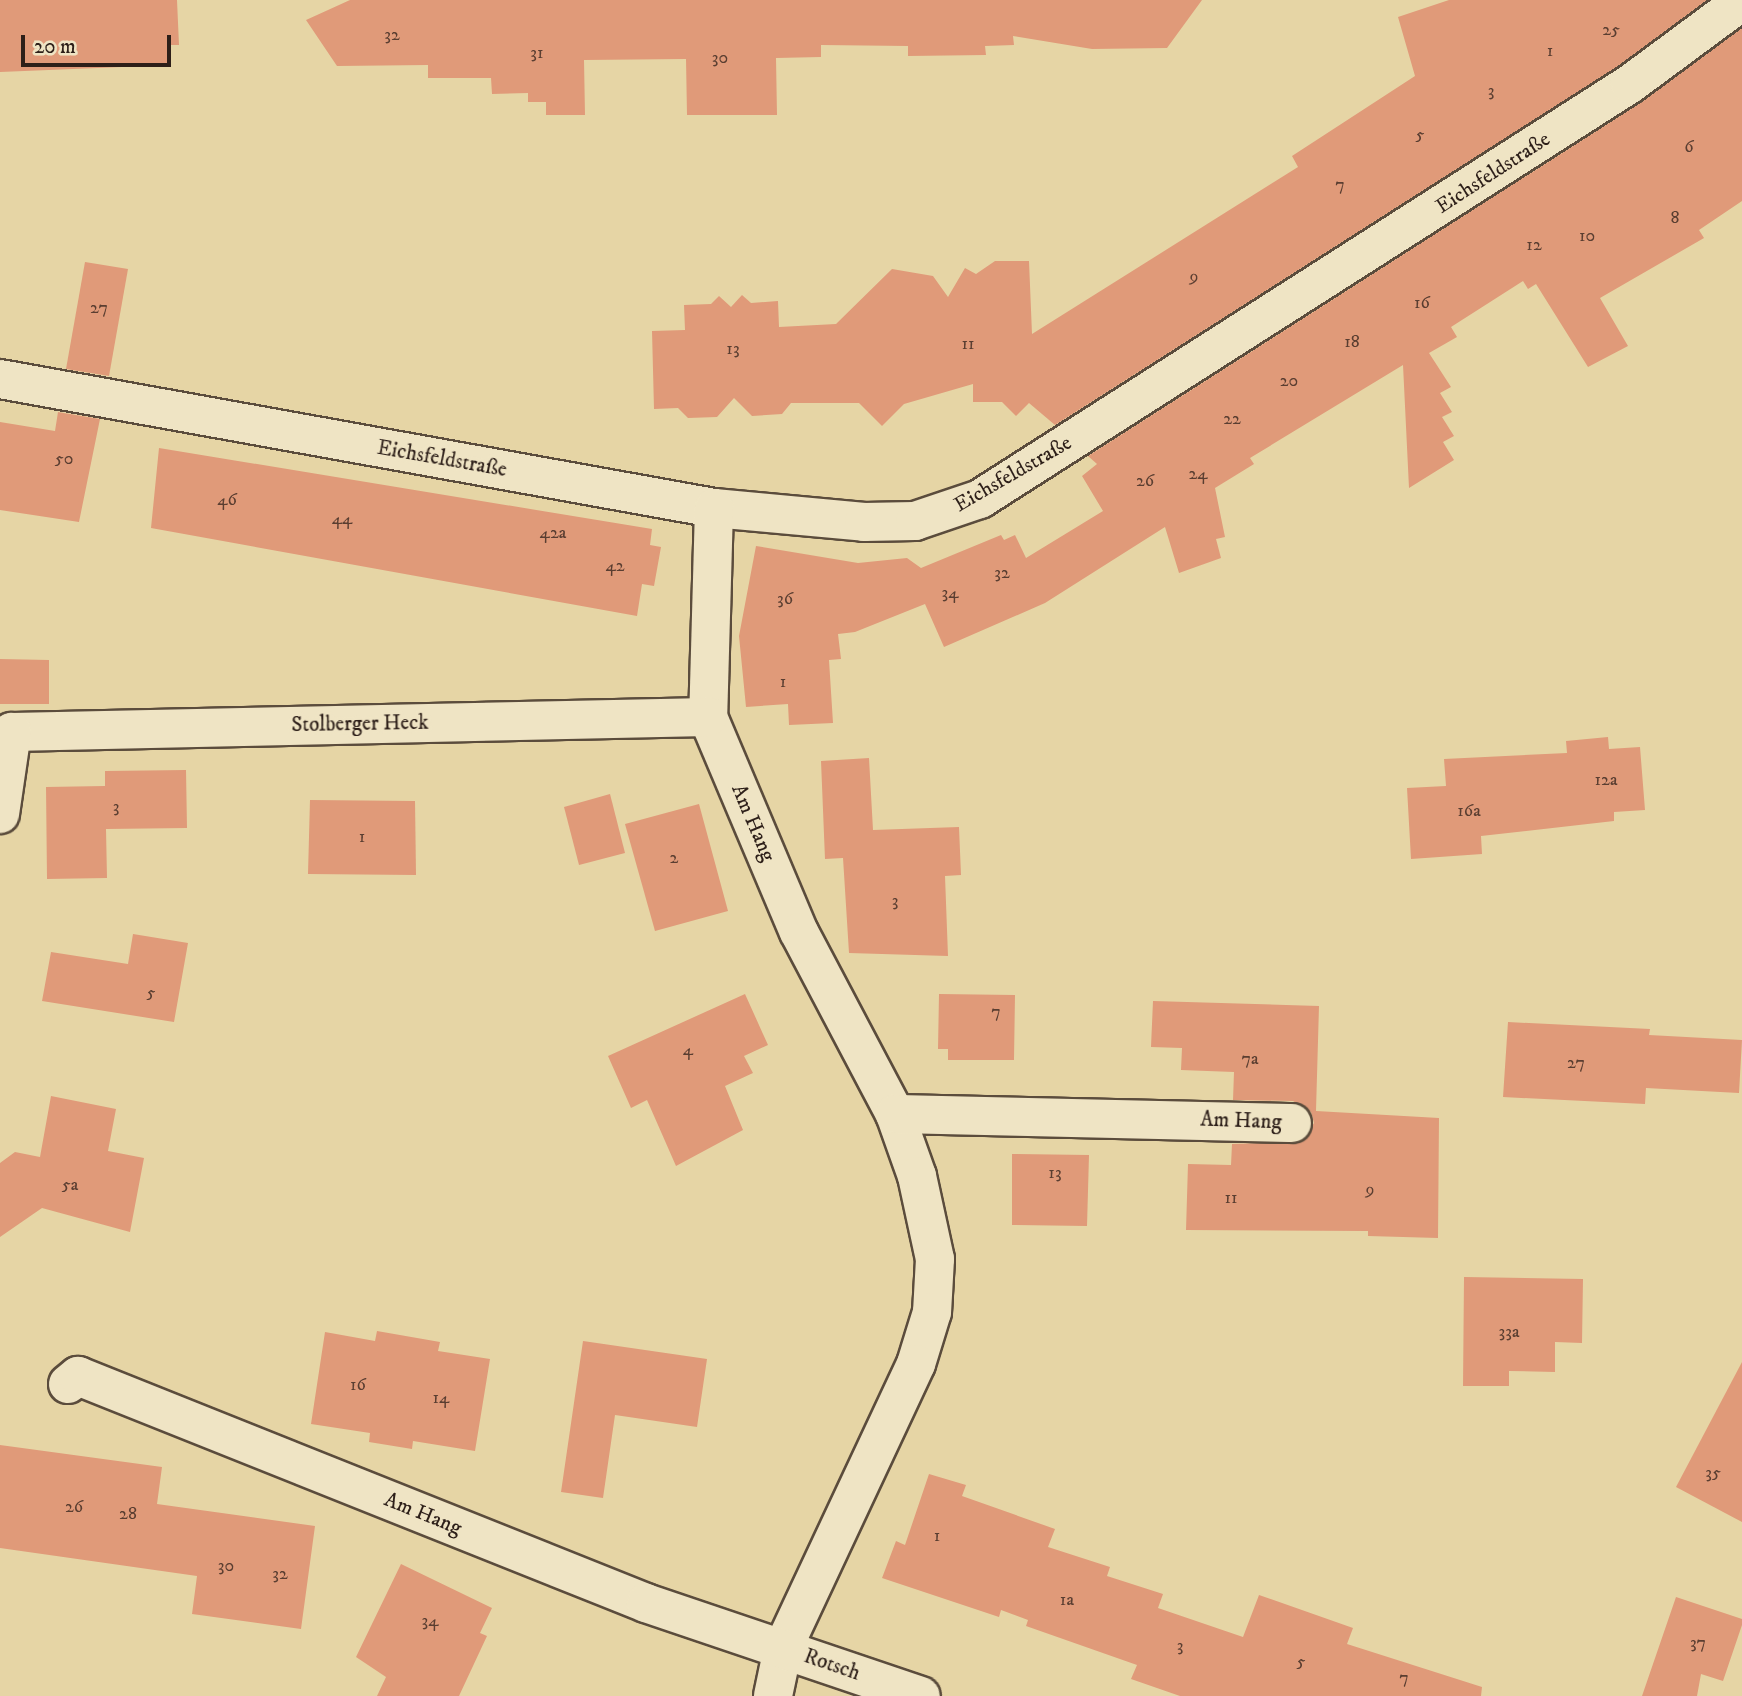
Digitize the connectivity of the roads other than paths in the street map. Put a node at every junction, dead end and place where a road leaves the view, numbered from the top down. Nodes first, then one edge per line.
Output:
1 (1742, 1) edge
2 (0, 379) edge
3 (714, 508) junction
4 (708, 717) junction
5 (6, 735) edge
6 (0, 814) edge
7 (895, 1114) junction
8 (1292, 1123) dead end
9 (68, 1384) dead end
10 (783, 1648) junction
11 (773, 1696) edge
12 (921, 1696) edge

1 - 3 street, Eichsfeldstraße
2 - 3 street, Eichsfeldstraße
3 - 4 street, Am Hang
4 - 5 street, Stolberger Heck
4 - 7 street, Am Hang
5 - 6 street, Stolberger Heck
7 - 8 street, Am Hang
7 - 10 street, Am Hang
9 - 10 street, Am Hang
10 - 11 street, Am Hang
10 - 12 street, Rotsch

